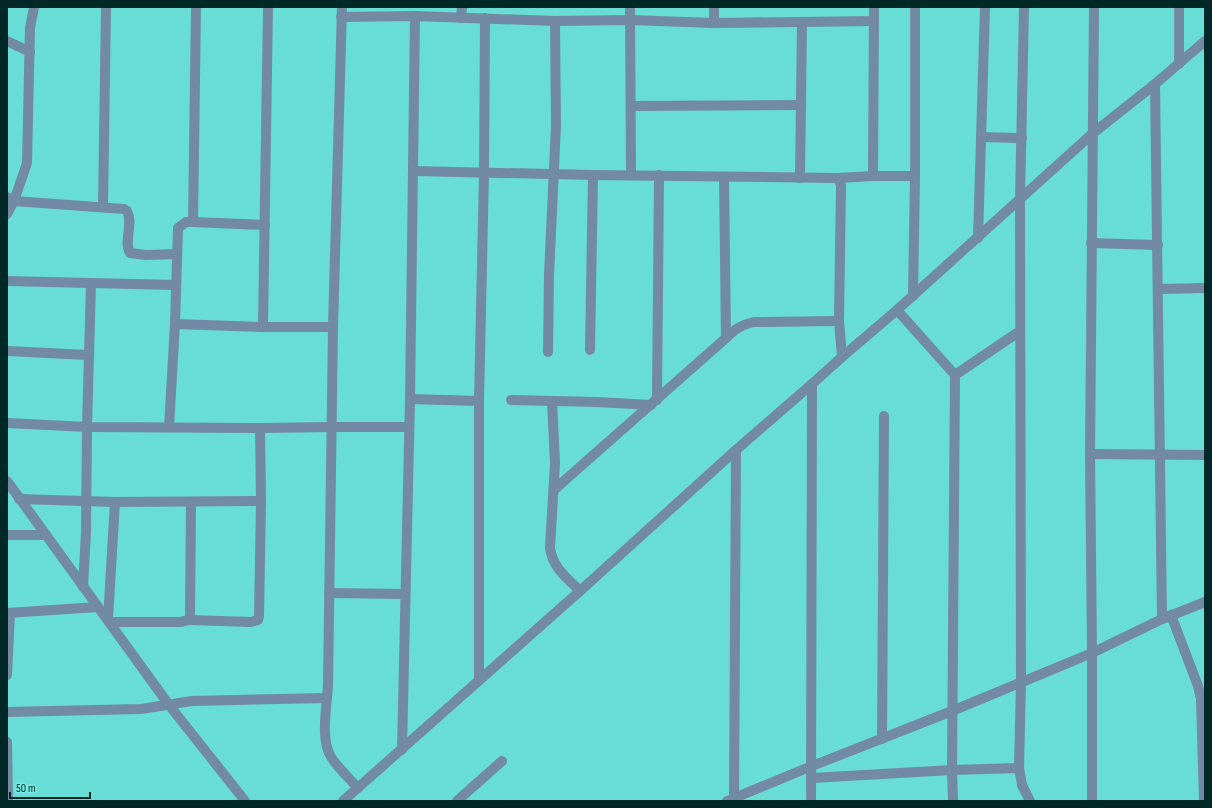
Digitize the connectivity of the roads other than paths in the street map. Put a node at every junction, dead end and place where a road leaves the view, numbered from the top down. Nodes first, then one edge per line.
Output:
1 (34, 7) edge
2 (106, 7) edge
3 (196, 7) edge
4 (268, 7) edge
5 (462, 7) edge
6 (630, 7) edge
7 (714, 7) edge
8 (874, 7) edge
9 (915, 7) edge
10 (985, 7) edge
11 (1024, 7) edge
12 (1094, 7) edge
13 (1179, 7) edge
14 (341, 12) edge
15 (415, 16) junction
16 (461, 18) junction
17 (485, 18) junction
18 (630, 20) junction
19 (874, 20) junction
20 (555, 21) junction
21 (714, 23) junction
22 (802, 23) junction
23 (7, 41) edge
24 (1205, 41) edge
25 (30, 52) junction
26 (1179, 64) junction
27 (1155, 84) junction
28 (801, 105) junction
29 (631, 106) junction
30 (1092, 134) junction
31 (981, 136) junction
32 (1022, 138) junction
33 (413, 171) junction
34 (484, 172) junction
35 (553, 174) junction
36 (593, 175) junction
37 (631, 175) junction
38 (659, 175) junction
39 (873, 176) junction
40 (915, 176) junction
41 (724, 177) junction
42 (800, 178) junction
43 (838, 178) junction
44 (10, 199) edge
45 (1020, 200) junction
46 (103, 207) junction
47 (7, 214) edge
48 (193, 222) junction
49 (265, 225) junction
50 (978, 238) junction
51 (1091, 243) junction
52 (1158, 244) junction
53 (177, 254) junction
54 (7, 281) edge
55 (91, 283) junction
56 (176, 285) junction
57 (1205, 288) edge
58 (1159, 289) junction
59 (913, 296) junction
60 (897, 310) junction
61 (839, 321) junction
62 (175, 324) junction
63 (263, 327) junction
64 (333, 327) junction
65 (1020, 331) junction
66 (726, 338) junction
67 (7, 350) edge
68 (590, 350) dead end
69 (548, 352) dead end
70 (88, 355) junction
71 (842, 357) junction
72 (955, 375) junction
73 (812, 384) junction
74 (410, 399) junction
75 (511, 400) dead end
76 (479, 401) junction
77 (552, 401) junction
78 (654, 402) junction
79 (884, 416) dead end
80 (7, 423) edge
81 (87, 427) junction
82 (169, 427) junction
83 (332, 427) junction
84 (409, 427) junction
85 (260, 428) junction
86 (736, 450) junction
87 (1090, 454) junction
88 (1159, 455) junction
89 (1205, 455) edge
90 (7, 481) edge
91 (555, 489) junction
92 (19, 499) junction
93 (86, 500) junction
94 (261, 501) junction
95 (115, 502) junction
96 (191, 502) junction
97 (7, 535) edge
98 (46, 535) junction
99 (83, 587) junction
100 (580, 591) junction
101 (330, 593) junction
102 (406, 594) junction
103 (1205, 602) edge
104 (98, 607) junction
105 (8, 613) edge
106 (1167, 617) junction
107 (189, 620) junction
108 (109, 621) junction
109 (1092, 653) junction
110 (7, 675) edge
111 (479, 680) junction
112 (1021, 682) junction
113 (327, 698) junction
114 (169, 705) junction
115 (952, 711) junction
116 (7, 712) edge
117 (882, 739) junction
118 (7, 742) edge
119 (402, 750) junction
120 (7, 757) edge
121 (502, 761) dead end
122 (812, 766) junction
123 (1019, 768) junction
124 (952, 770) junction
125 (812, 778) junction
126 (358, 788) junction
127 (461, 799) edge
128 (732, 800) edge
129 (8, 801) edge
130 (245, 801) edge
131 (343, 801) edge
132 (811, 801) edge
133 (953, 801) edge
134 (1030, 801) edge
135 (1092, 801) edge
136 (1204, 801) edge

1 - 25 street
2 - 46 street
3 - 48 street
4 - 49 street
5 - 16 street
6 - 18 street
7 - 21 street
8 - 19 street
9 - 40 street
10 - 31 street
11 - 32 street
12 - 30 street
13 - 26 street
14 - 15 street
14 - 64 street
15 - 16 street
15 - 33 street
16 - 17 street
17 - 20 street
17 - 34 street
18 - 20 street
18 - 21 street
18 - 29 street
19 - 22 street
19 - 39 street
20 - 35 street
21 - 22 street
22 - 28 street
23 - 25 street
24 - 26 street
25 - 44 street
26 - 27 street
27 - 30 street
27 - 52 street
28 - 29 street
28 - 42 street
29 - 37 street
30 - 45 street
30 - 51 street
31 - 32 street
31 - 50 street
32 - 45 street
33 - 34 street
33 - 74 street
34 - 35 street
34 - 76 street
35 - 36 street
35 - 69 street
36 - 37 street
36 - 68 street
37 - 38 street
38 - 41 street
38 - 78 street
39 - 40 street
39 - 43 street
40 - 59 street
41 - 42 street
41 - 66 street
42 - 43 street
43 - 61 street
44 - 46 street
44 - 47 street
45 - 50 street
45 - 65 street
46 - 53 street
48 - 49 street
48 - 53 street
49 - 63 street
50 - 59 street
51 - 52 street
51 - 87 street
52 - 58 street
53 - 56 street
54 - 55 street
55 - 56 street
55 - 70 street
56 - 62 street
57 - 58 street
58 - 88 street
59 - 60 street
60 - 71 street
60 - 72 street
61 - 66 street
61 - 71 street
62 - 63 street
62 - 82 street
63 - 64 street
64 - 83 street
65 - 72 street
65 - 112 street
66 - 78 street
67 - 70 street
70 - 81 street
71 - 73 street
72 - 115 street
73 - 86 street
73 - 122 street
74 - 76 street
74 - 84 street
75 - 77 street
76 - 111 street
77 - 78 street
77 - 91 street
78 - 91 street
79 - 117 street
80 - 81 street
81 - 82 street
81 - 93 street
82 - 85 street
83 - 84 street
83 - 85 street
83 - 101 street
84 - 102 street
85 - 94 street
86 - 100 street
86 - 128 street
87 - 88 street
87 - 109 street
88 - 89 street
88 - 106 street
90 - 92 street
91 - 100 street
92 - 93 street
92 - 98 street
93 - 95 street
93 - 99 street
94 - 96 street
94 - 107 street
95 - 96 street
95 - 108 street
96 - 107 street
97 - 98 street
98 - 99 street
99 - 104 street
100 - 111 street
101 - 102 street
101 - 113 street
102 - 119 street
103 - 106 street
104 - 105 street
104 - 108 street
105 - 110 street
106 - 109 street
106 - 136 street
107 - 108 street
108 - 114 street
109 - 112 street
109 - 135 street
111 - 119 street
112 - 115 street
112 - 123 street
113 - 114 street
113 - 126 street
114 - 116 street
114 - 130 street
115 - 117 street
115 - 124 street
117 - 122 street
118 - 120 street
119 - 126 street
120 - 129 street
121 - 127 street
122 - 125 street
122 - 128 street
123 - 124 street
123 - 134 street
124 - 125 street
124 - 133 street
125 - 132 street
126 - 131 street

